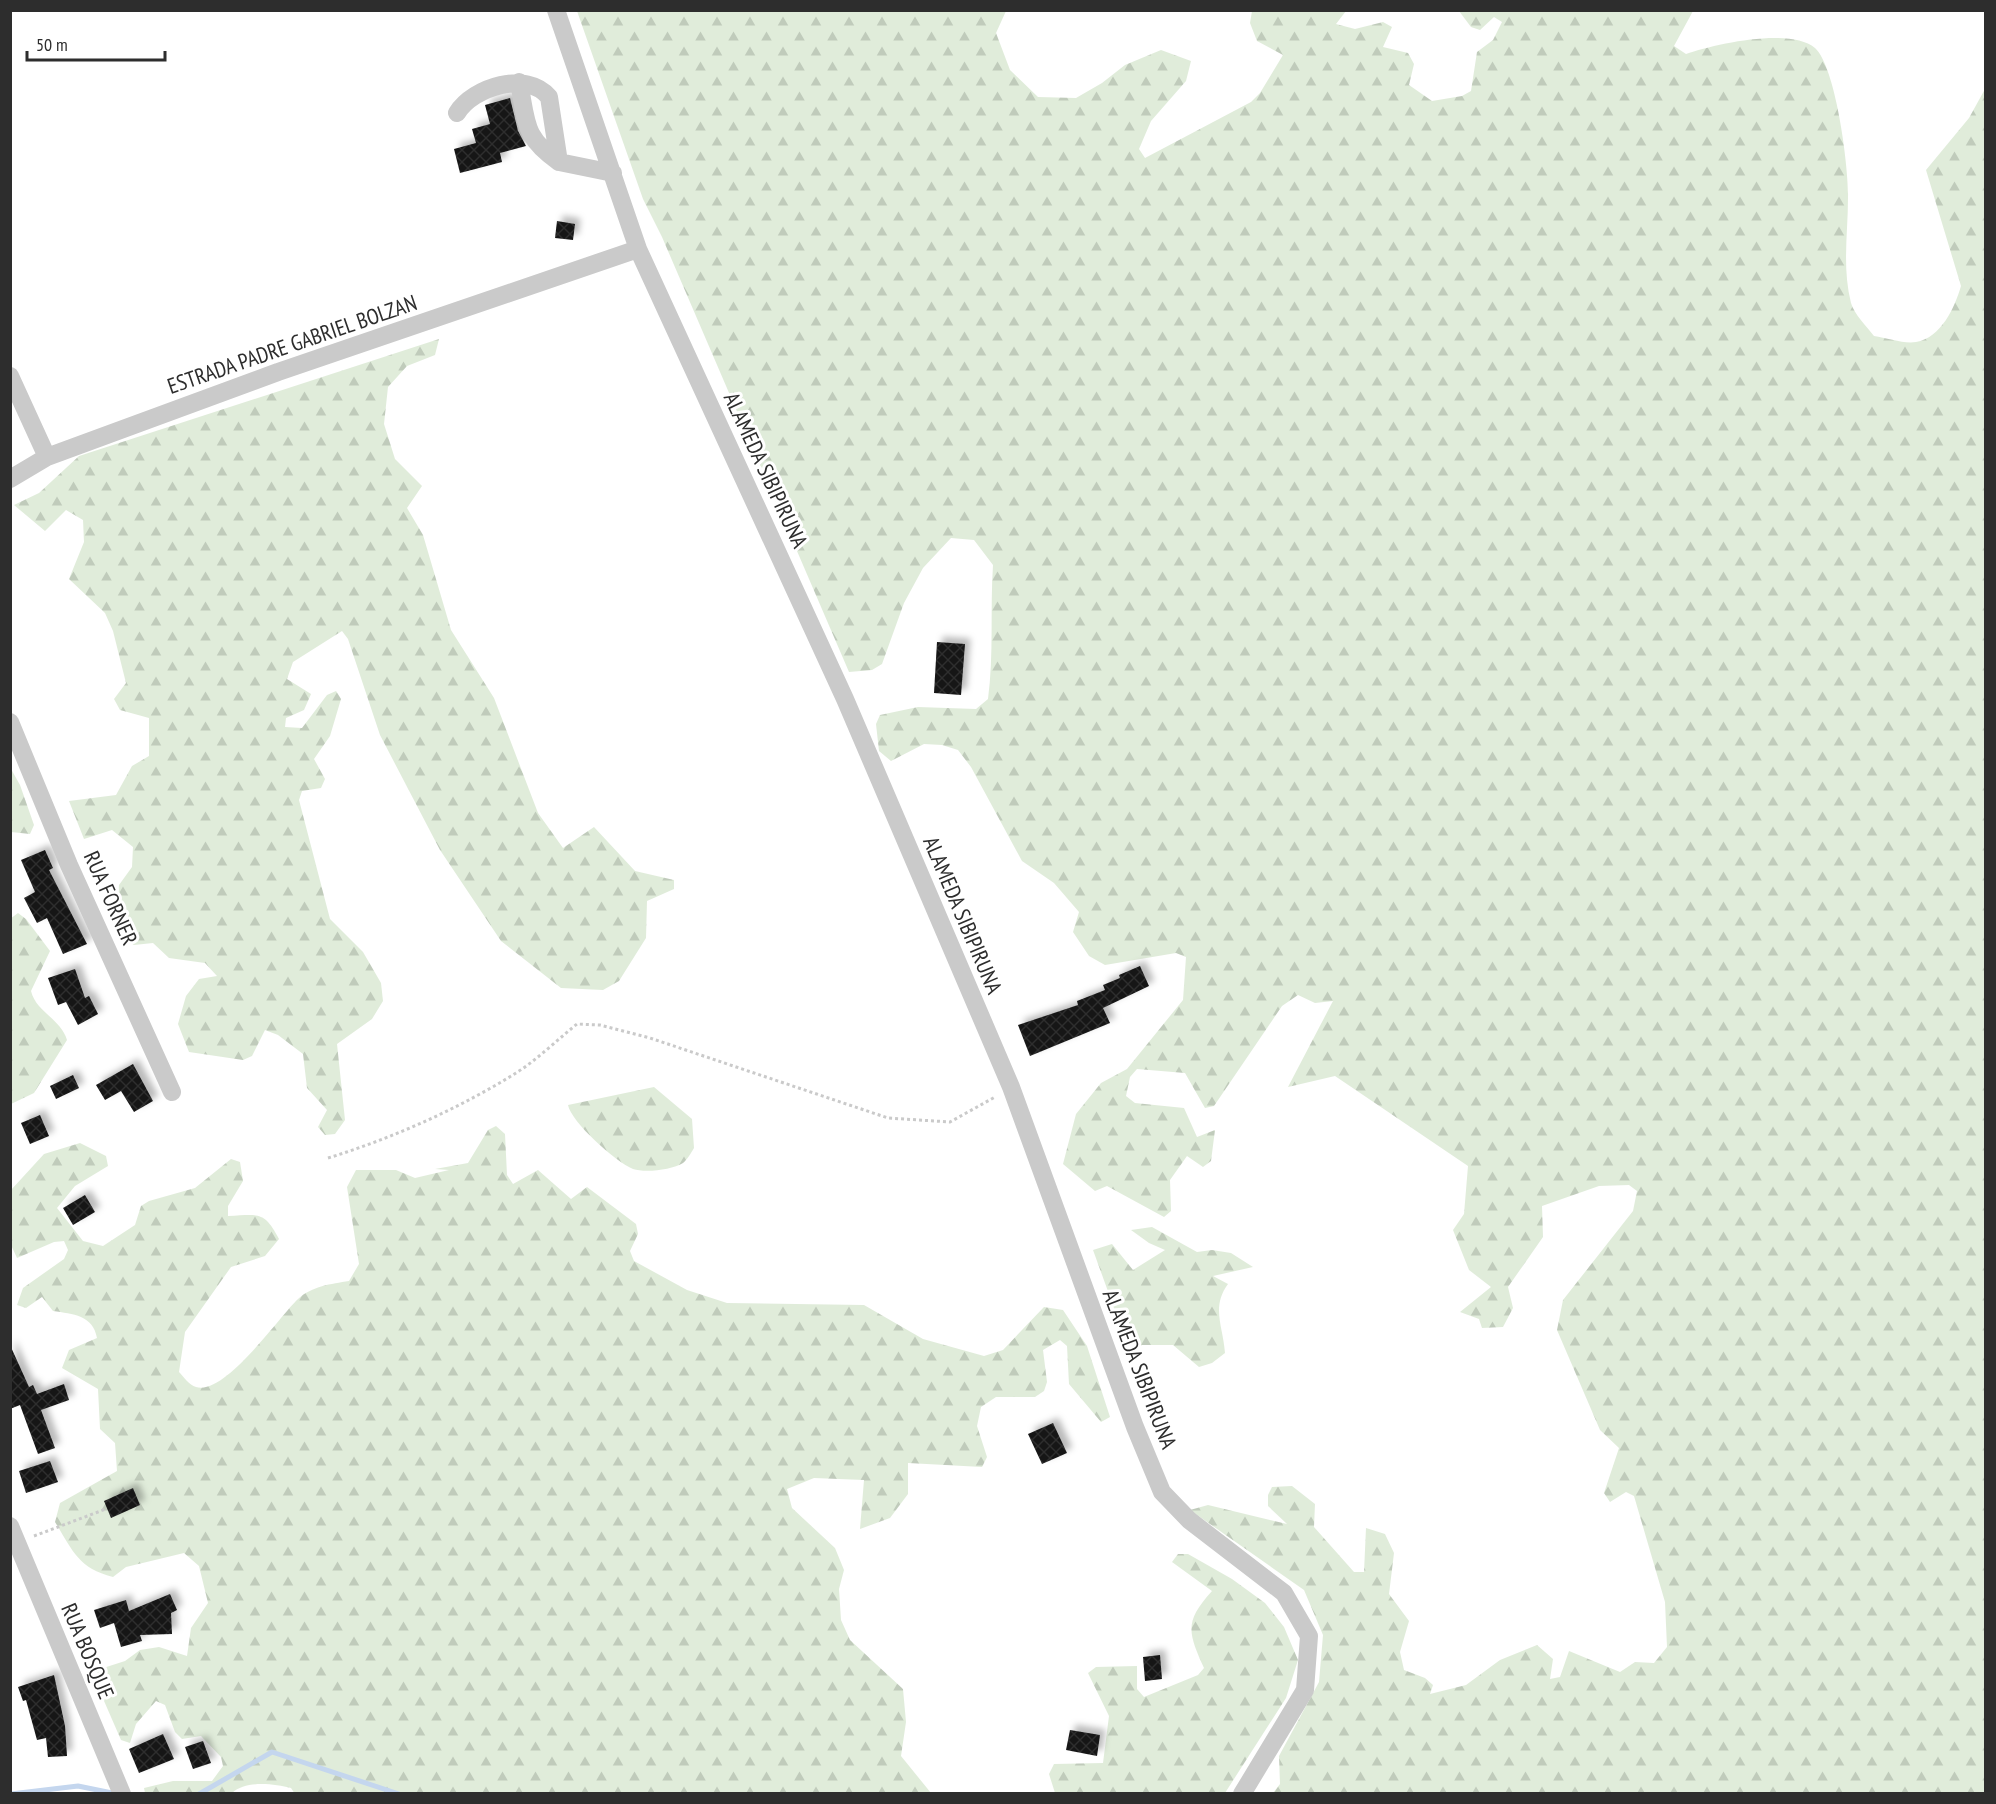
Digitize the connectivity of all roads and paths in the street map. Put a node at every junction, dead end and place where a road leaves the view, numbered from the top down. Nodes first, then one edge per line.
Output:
1 (556, 10) edge
2 (519, 82) junction
3 (457, 113) dead end
4 (560, 162) junction
5 (613, 173) junction
6 (638, 249) junction
7 (10, 376) edge
8 (47, 457) junction
9 (10, 479) edge
10 (10, 722) edge
11 (1011, 1087) junction
12 (172, 1092) dead end
13 (328, 1158) dead end
14 (106, 1509) dead end
15 (14, 1534) edge
16 (122, 1794) edge
17 (1242, 1794) edge

1 - 5 street, ALAMEDA SIBIPIRUNA
2 - 3 street
2 - 4 street
2 - 4 street
4 - 5 street
5 - 6 street, ALAMEDA SIBIPIRUNA
6 - 8 street, ESTRADA PADRE GABRIEL BOLZAN
6 - 11 street, ALAMEDA SIBIPIRUNA
7 - 8 street
8 - 9 street
10 - 12 street, RUA FORNER
11 - 13 path
11 - 17 street, ALAMEDA SIBIPIRUNA
14 - 15 path
15 - 16 street, RUA BOSQUE

